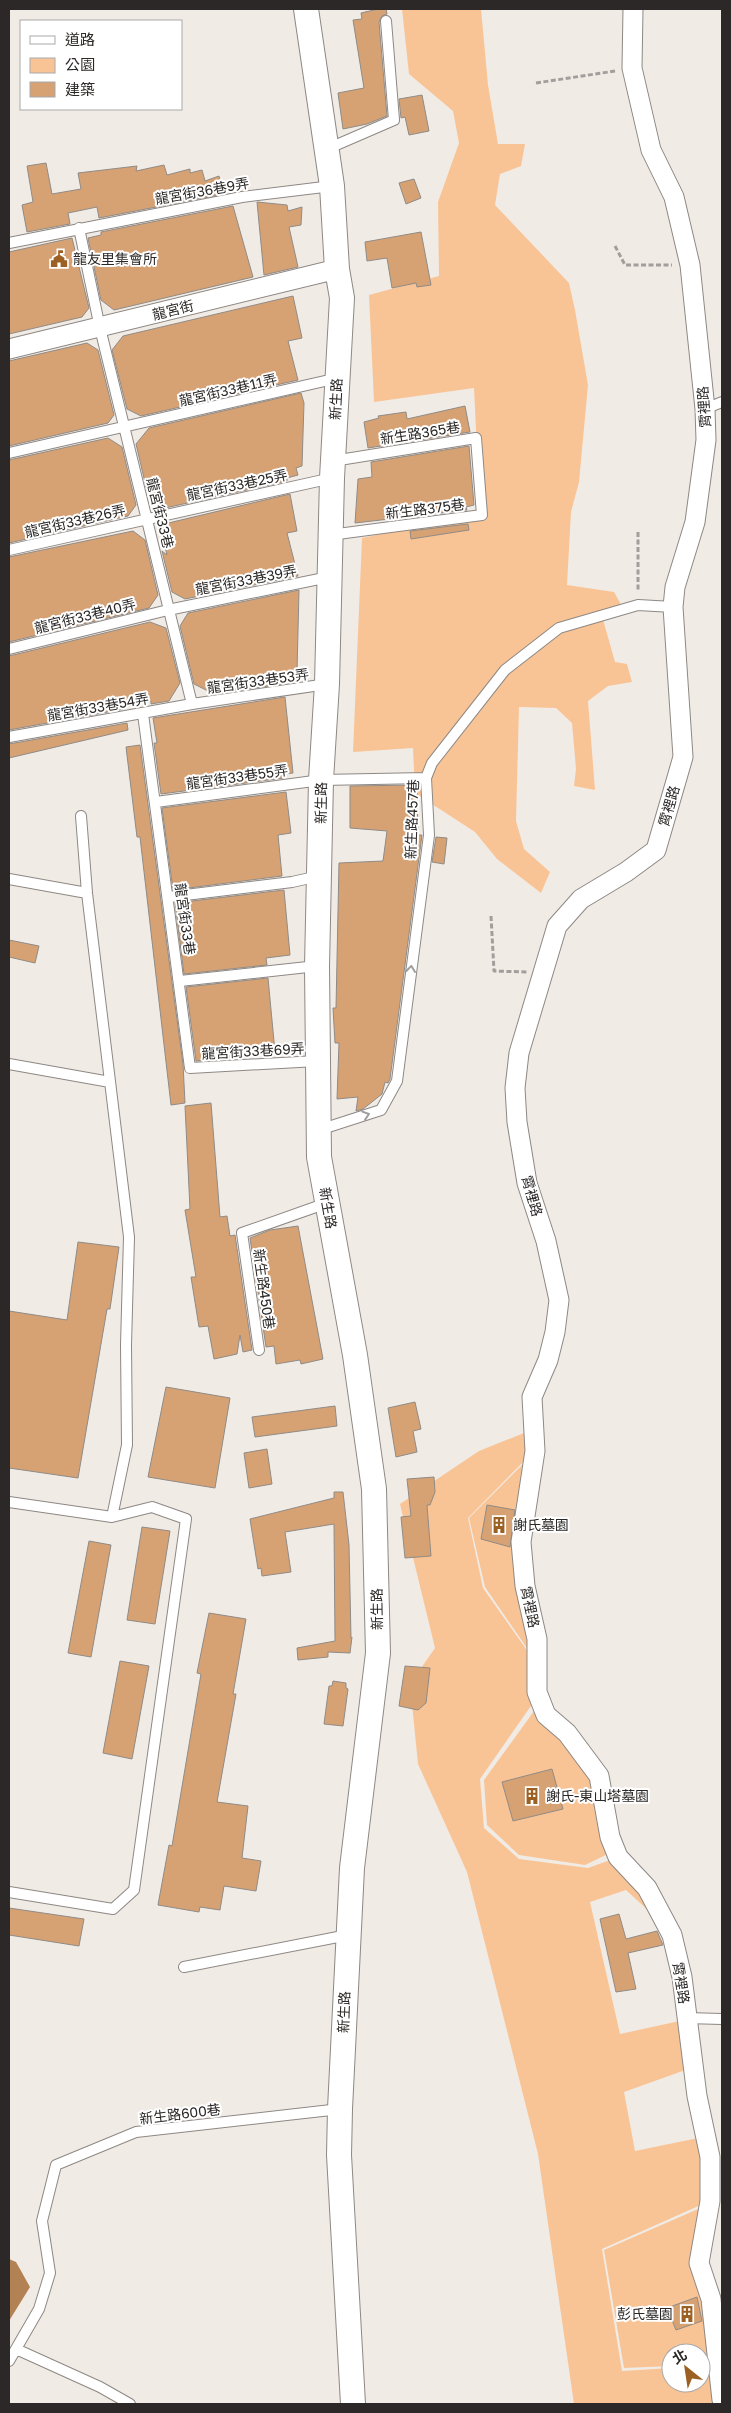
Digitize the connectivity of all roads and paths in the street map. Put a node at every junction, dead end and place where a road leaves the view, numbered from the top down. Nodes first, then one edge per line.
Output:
1 (306, 9) edge
2 (633, 9) edge
3 (386, 21) dead end
4 (632, 68) junction
5 (536, 83) dead end
6 (326, 149) junction
7 (332, 186) junction
8 (79, 228) junction
9 (9, 243) edge
10 (614, 246) dead end
11 (690, 265) junction
12 (337, 269) junction
13 (100, 328) junction
14 (9, 349) edge
15 (338, 378) junction
16 (722, 402) edge
17 (704, 409) junction
18 (125, 428) junction
19 (9, 453) edge
20 (333, 469) junction
21 (478, 474) joint
22 (147, 519) junction
23 (638, 532) dead end
24 (330, 535) junction
25 (9, 550) edge
26 (329, 577) junction
27 (638, 606) junction
28 (672, 607) junction
29 (168, 610) junction
30 (9, 649) edge
31 (327, 684) junction
32 (192, 704) junction
33 (143, 714) junction
34 (9, 737) edge
35 (426, 778) junction
36 (321, 780) junction
37 (156, 802) junction
38 (81, 816) dead end
39 (319, 876) junction
40 (9, 880) edge
41 (87, 893) junction
42 (169, 897) junction
43 (491, 916) dead end
44 (316, 966) junction
45 (543, 973) junction
46 (180, 981) junction
47 (317, 1061) junction
48 (9, 1064) edge
49 (190, 1068) joint
50 (110, 1082) junction
51 (319, 1130) junction
52 (328, 1203) junction
53 (259, 1350) dead end
54 (9, 1502) edge
55 (112, 1517) junction
56 (9, 1892) edge
57 (348, 1935) junction
58 (184, 1967) dead end
59 (686, 2018) junction
60 (722, 2019) edge
61 (340, 2109) junction
62 (16, 2348) junction
63 (9, 2361) edge
64 (722, 2400) edge
65 (130, 2404) edge
66 (353, 2404) edge

1 - 6 street, 新生路
2 - 4 street, 霄裡路
3 - 6 lane
4 - 5 path
4 - 11 street, 霄裡路
6 - 7 street, 新生路
7 - 8 lane, 龍宮街36巷9弄
7 - 12 street, 新生路
8 - 9 lane, 龍宮街36巷9弄
8 - 13 lane, 龍宮街33巷
10 - 11 path
11 - 17 street, 霄裡路
12 - 13 street, 龍宮街
12 - 15 street, 新生路
13 - 14 street, 龍宮街
13 - 18 lane, 龍宮街33巷
15 - 18 lane, 龍宮街33巷11弄
15 - 20 street, 新生路
16 - 17 lane
17 - 28 street, 霄裡路
18 - 19 lane, 龍宮街33巷11弄
18 - 22 lane, 龍宮街33巷
20 - 21 lane, 新生路365巷
20 - 22 lane, 龍宮街33巷25弄
20 - 24 street, 新生路
21 - 24 lane, 新生路375巷
22 - 25 lane, 龍宮街33巷26弄
22 - 29 lane, 龍宮街33巷
23 - 27 path
24 - 26 street, 新生路
26 - 29 lane, 龍宮街33巷39弄
26 - 31 street, 新生路
27 - 28 lane, 新生路457巷
27 - 35 lane, 新生路457巷
28 - 45 street, 霄裡路
29 - 30 lane, 龍宮街33巷40弄
29 - 32 lane, 龍宮街33巷
31 - 32 lane, 龍宮街33巷53弄
31 - 36 street, 新生路
32 - 33 lane, 龍宮街33巷54弄
33 - 34 lane, 龍宮街33巷54弄
33 - 37 lane, 龍宮街33巷
35 - 36 lane, 龍宮街33巷55弄
51 -> 35 lane, 新生路457巷
36 - 37 lane, 龍宮街33巷55弄
36 - 39 street, 新生路
37 - 42 lane, 龍宮街33巷
38 - 41 lane
39 - 42 lane
39 - 44 street, 新生路
40 - 41 lane
41 - 50 lane
42 - 46 lane, 龍宮街33巷
43 - 45 path
44 - 46 lane
44 - 47 street, 新生路
45 - 59 street, 霄裡路
46 - 49 lane, 龍宮街33巷
47 - 49 lane, 龍宮街33巷69弄
47 - 51 street, 新生路
48 - 50 lane
50 - 55 lane
51 - 52 street, 新生路
52 - 53 lane, 新生路450巷
52 - 57 street, 新生路
54 - 55 lane
55 - 56 lane
57 - 58 lane
57 - 61 street, 新生路
59 - 60 lane
59 - 64 street, 霄裡路
61 - 62 lane, 新生路600巷
61 - 66 street, 新生路
62 - 63 lane, 新生路600巷
62 - 65 lane

